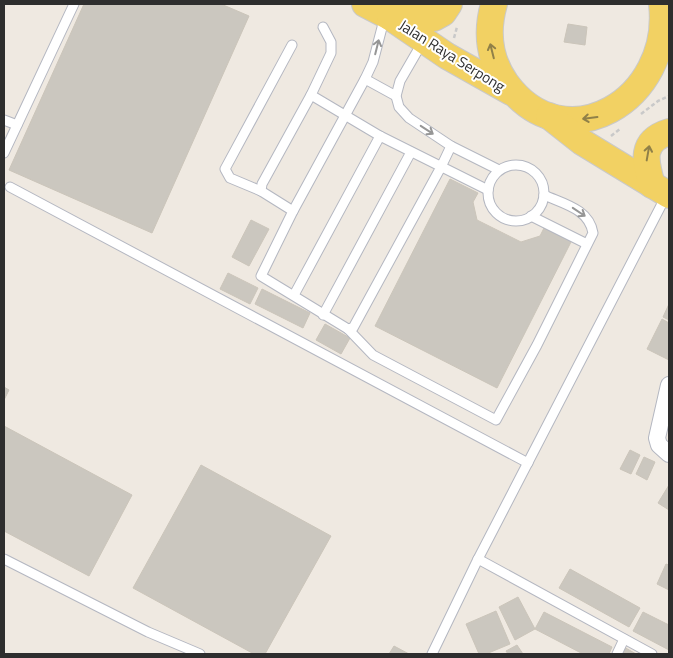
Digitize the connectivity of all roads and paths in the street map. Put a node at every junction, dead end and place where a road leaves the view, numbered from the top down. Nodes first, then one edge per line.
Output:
1 (74, 4) edge
2 (494, 4) edge
3 (662, 4) edge
4 (380, 12) edge
5 (454, 12) edge
6 (323, 27) dead end
7 (423, 40) junction
8 (292, 45) dead end
9 (668, 45) edge
10 (447, 56) junction
11 (365, 79) junction
12 (514, 93) junction
13 (311, 95) junction
14 (396, 96) junction
15 (669, 96) edge
16 (345, 114) junction
17 (548, 115) junction
18 (634, 119) dead end
19 (4, 120) edge
20 (17, 125) junction
21 (626, 125) dead end
22 (669, 132) edge
23 (380, 136) junction
24 (451, 146) junction
25 (596, 151) junction
26 (411, 152) junction
27 (4, 153) edge
28 (441, 167) junction
29 (499, 170) junction
30 (10, 187) dead end
31 (488, 190) junction
32 (261, 191) junction
33 (663, 191) edge
34 (544, 195) junction
35 (293, 211) junction
36 (531, 216) junction
37 (587, 244) junction
38 (294, 295) junction
39 (323, 315) junction
40 (348, 329) junction
41 (669, 385) edge
42 (669, 454) edge
43 (528, 463) junction
44 (4, 559) edge
45 (478, 559) junction
46 (624, 639) junction
47 (200, 654) edge
48 (432, 654) edge
49 (617, 654) edge
50 (652, 654) edge

1 - 20 lane
12 -> 2 main road
3 - 9 main road
4 - 5 main road
4 - 7 main road, Jalan Raya Serpong
11 -> 4 lane
5 - 10 path
6 - 13 lane
7 - 10 main road, Jalan Raya Serpong
7 - 14 lane
8 - 32 lane
9 -> 17 main road
10 - 12 main road, Jalan Raya Serpong
11 - 14 lane
11 - 16 lane
12 - 17 main road
13 - 16 lane
13 - 32 lane
14 -> 24 lane
15 - 18 path
16 - 23 lane
16 - 35 lane
17 - 25 main road
19 - 20 lane
20 - 27 lane
21 - 25 path
33 -> 22 main road
23 - 26 lane
23 - 38 lane
24 - 28 lane
24 - 29 lane
25 - 33 main road
26 - 28 lane
26 - 39 lane
28 - 31 lane
28 - 40 lane
29 - 31 lane
29 - 34 lane
30 - 43 lane
31 - 36 lane
32 - 35 lane
33 - 43 lane
34 - 36 lane
34 -> 37 lane
35 - 38 lane
36 - 37 lane
37 - 40 lane
38 - 39 lane
39 - 40 lane
41 - 42 street
43 - 45 lane
44 - 47 lane
45 - 46 lane
45 - 48 lane
46 - 49 lane
46 - 50 lane

